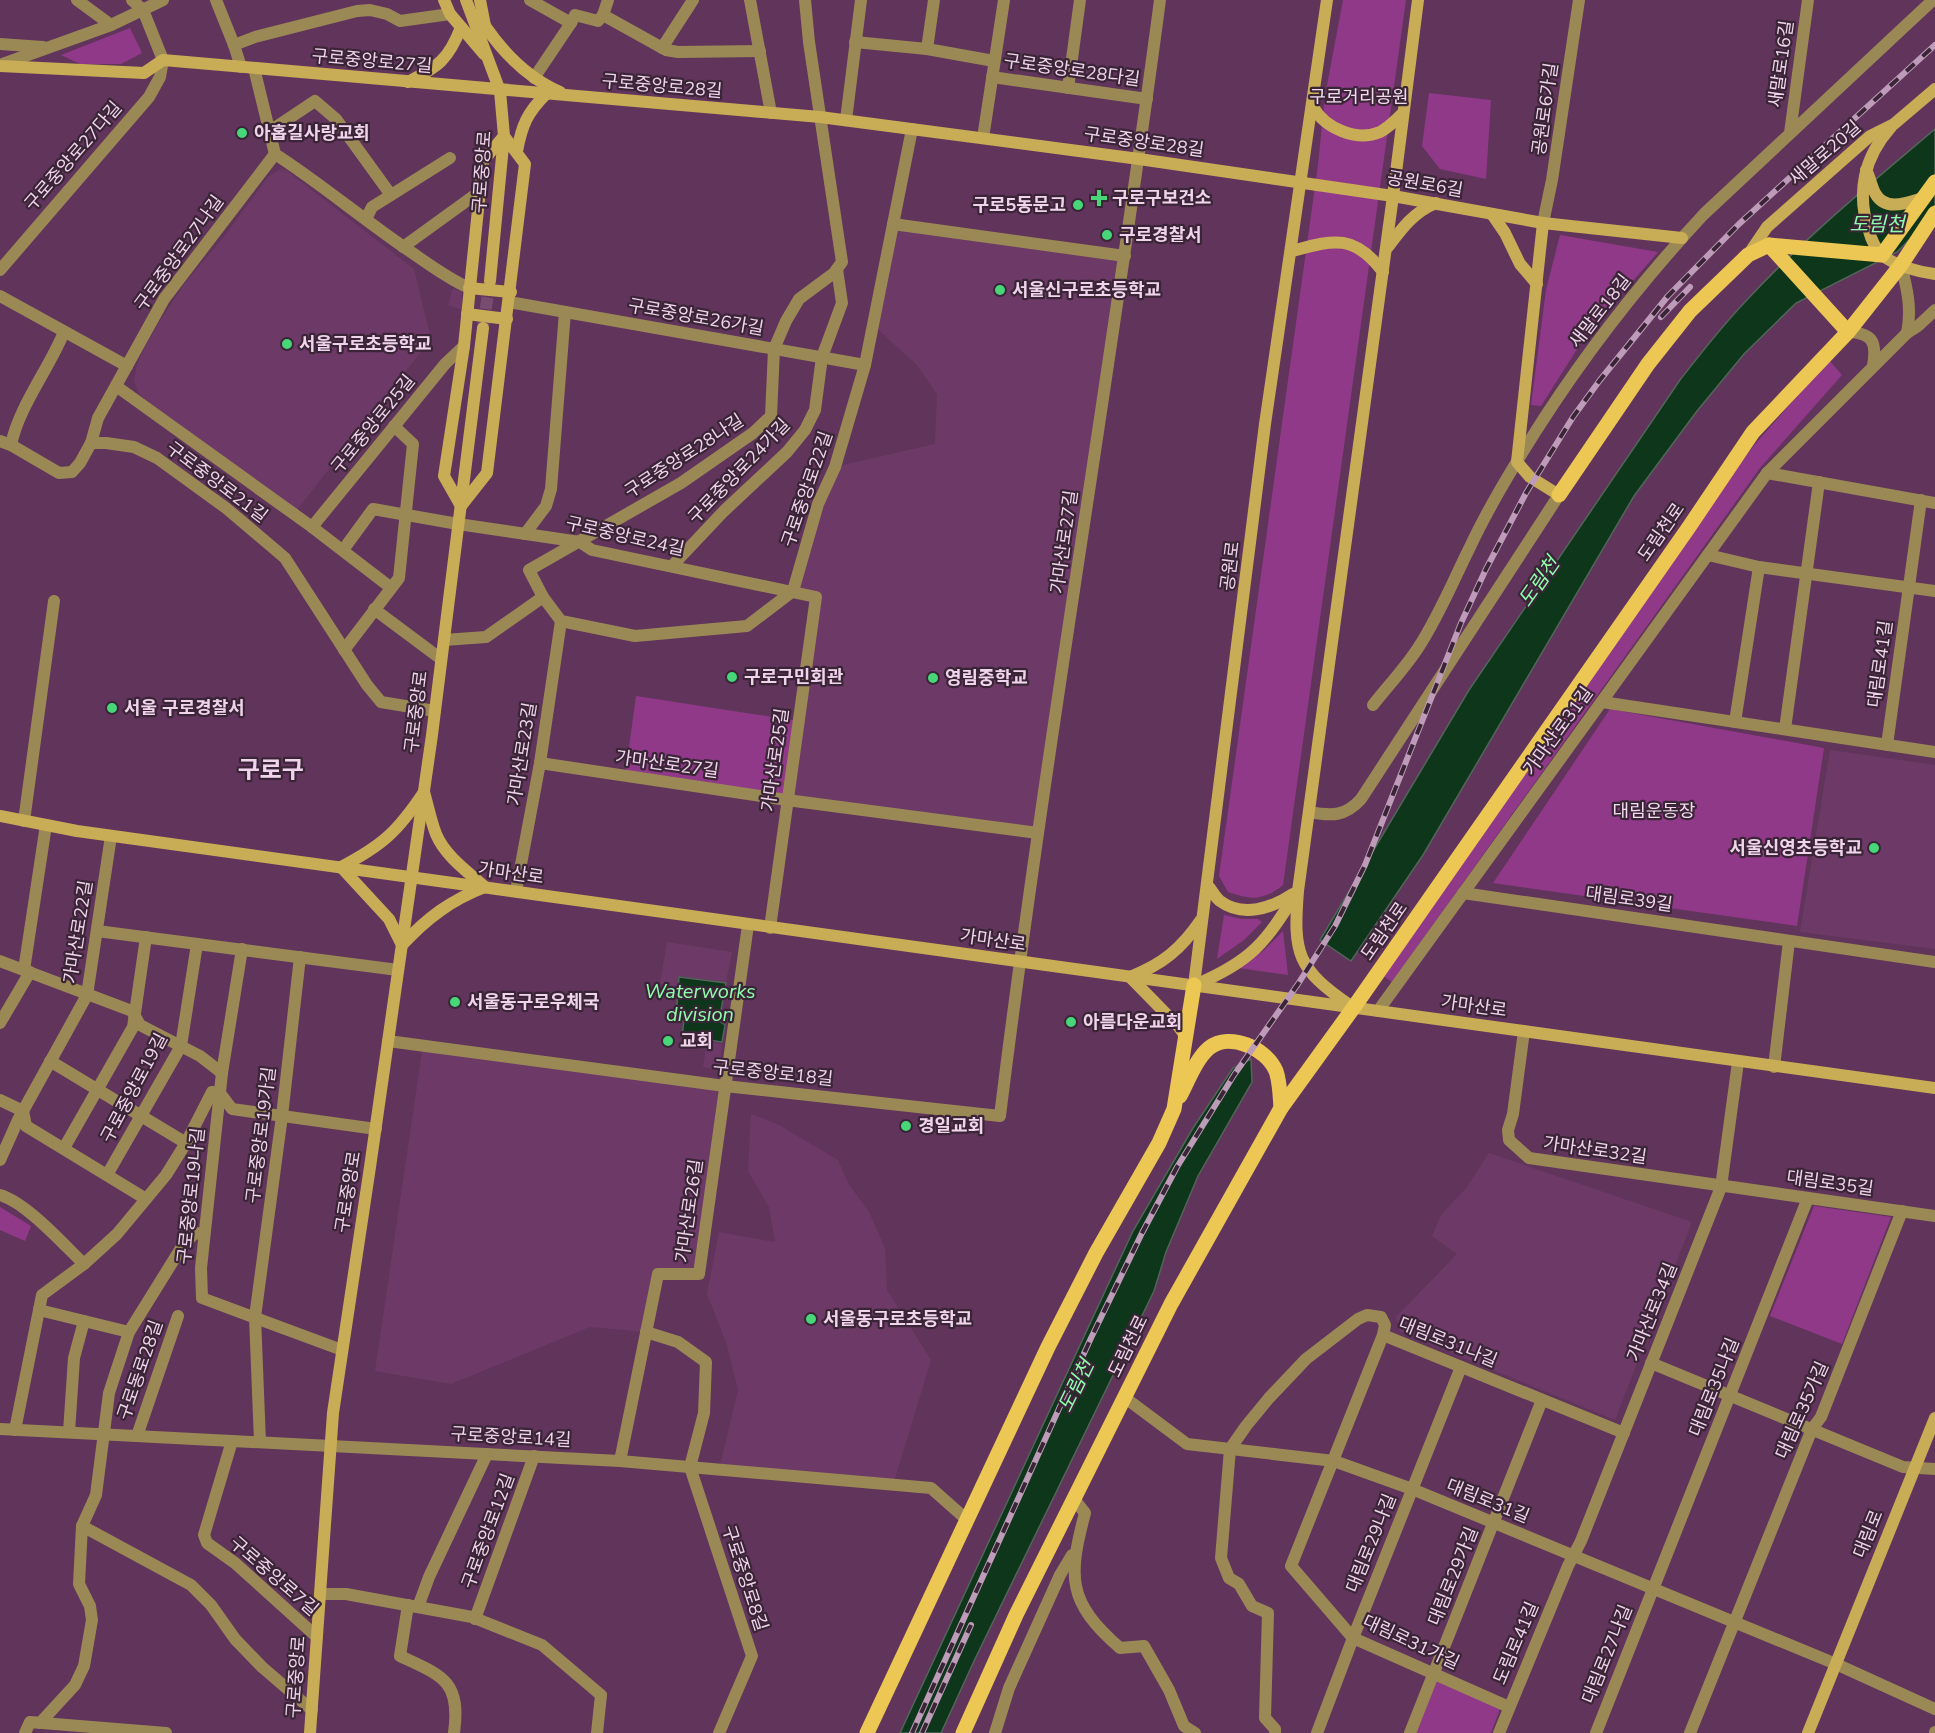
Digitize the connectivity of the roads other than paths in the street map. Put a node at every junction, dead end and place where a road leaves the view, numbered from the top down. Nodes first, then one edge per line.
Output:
1 (77, 0) edge
2 (132, 0) edge
3 (163, 0) edge
4 (216, 0) edge
5 (444, 0) edge
6 (466, 0) edge
7 (480, 0) edge
8 (530, 0) edge
9 (608, 0) edge
10 (693, 0) edge
11 (750, 0) edge
12 (805, 0) edge
13 (861, 0) edge
14 (934, 0) edge
15 (1004, 0) edge
16 (1080, 0) edge
17 (1160, 0) edge
18 (1328, 0) edge
19 (1418, 0) edge
20 (1579, 0) edge
21 (1808, 0) edge
22 (1933, 0) edge
23 (143, 10) junction
24 (450, 14) junction
25 (603, 15) junction
26 (571, 23) junction
27 (111, 25) junction
28 (485, 26) junction
29 (461, 27) junction
30 (855, 42) junction
31 (0, 44) edge
32 (234, 45) junction
33 (48, 47) junction
34 (662, 48) junction
35 (927, 49) junction
36 (760, 51) junction
37 (489, 59) junction
38 (163, 60) junction
39 (994, 61) junction
40 (0, 66) edge
41 (241, 67) junction
42 (254, 68) junction
43 (992, 77) junction
44 (534, 78) junction
45 (407, 82) junction
46 (1068, 88) junction
47 (1935, 89) edge
48 (500, 91) junction
49 (546, 94) junction
50 (570, 96) junction
51 (1147, 99) junction
52 (1313, 107) junction
53 (771, 113) junction
54 (1402, 114) junction
55 (820, 117) junction
56 (846, 120) junction
57 (1894, 123) junction
58 (912, 129) junction
59 (270, 131) junction
60 (1790, 133) junction
61 (504, 136) junction
62 (982, 138) junction
63 (517, 151) junction
64 (275, 154) junction
65 (450, 158) dead end
66 (1139, 159) junction
67 (1866, 170) junction
68 (1935, 182) edge
69 (1301, 183) junction
70 (478, 192) junction
71 (391, 195) junction
72 (1393, 196) junction
73 (1923, 198) junction
74 (1436, 202) junction
75 (1935, 213) edge
76 (1492, 214) junction
77 (366, 219) junction
78 (1543, 222) junction
79 (893, 224) junction
80 (1682, 238) junction
81 (1769, 245) junction
82 (403, 247) junction
83 (1292, 251) junction
84 (1386, 251) junction
85 (1748, 255) junction
86 (1882, 255) junction
87 (1125, 256) junction
88 (1901, 265) junction
89 (837, 269) junction
90 (0, 270) edge
91 (1383, 272) junction
92 (1930, 274) edge
93 (490, 281) tunnel mouth
94 (1536, 284) junction
95 (469, 288) junction
96 (0, 296) edge
97 (510, 297) junction
98 (1935, 310) edge
99 (565, 312) junction
100 (466, 314) junction
101 (507, 319) junction
102 (483, 328) tunnel mouth
103 (64, 332) junction
104 (1848, 332) junction
105 (1906, 333) junction
106 (464, 346) junction
107 (774, 348) junction
108 (822, 357) junction
109 (865, 365) junction
110 (127, 366) junction
111 (1873, 366) junction
112 (116, 386) junction
113 (394, 426) junction
114 (5, 443) edge
115 (91, 443) junction
116 (1517, 462) junction
117 (1767, 473) junction
118 (1819, 482) junction
119 (1558, 495) junction
120 (1921, 500) junction
121 (1935, 503) edge
122 (461, 507) junction
123 (406, 515) junction
124 (458, 524) junction
125 (312, 527) junction
126 (525, 534) junction
127 (580, 542) junction
128 (343, 550) junction
129 (1708, 555) junction
130 (672, 567) junction
131 (1759, 567) junction
132 (1807, 573) junction
133 (390, 587) junction
134 (1908, 588) junction
135 (793, 591) junction
136 (1935, 591) edge
137 (543, 597) junction
138 (816, 597) joint
139 (54, 601) dead end
140 (374, 609) junction
141 (561, 621) junction
142 (444, 640) junction
143 (344, 650) junction
144 (441, 659) junction
145 (1602, 702) junction
146 (1372, 705) dead end
147 (435, 711) junction
148 (1735, 722) junction
149 (1785, 729) junction
150 (1887, 745) junction
151 (1935, 752) edge
152 (540, 763) junction
153 (424, 792) junction
154 (787, 800) junction
155 (1309, 812) junction
156 (0, 816) edge
157 (24, 821) junction
158 (46, 825) junction
159 (1038, 833) junction
160 (111, 836) junction
161 (341, 867) junction
162 (412, 877) junction
163 (1208, 886) junction
164 (485, 887) junction
165 (516, 891) junction
166 (1298, 891) junction
167 (1463, 893) junction
168 (1204, 916) junction
169 (748, 925) junction
170 (770, 928) junction
171 (97, 931) junction
172 (146, 937) junction
173 (1789, 941) junction
174 (197, 944) junction
175 (402, 945) junction
176 (242, 950) junction
177 (300, 957) junction
178 (0, 961) edge
179 (1019, 962) junction
180 (1935, 962) edge
181 (398, 970) junction
182 (27, 971) junction
183 (1130, 977) junction
184 (1194, 985) junction
185 (87, 994) junction
186 (1354, 1007) junction
187 (1378, 1011) junction
188 (135, 1016) junction
189 (0, 1023) edge
190 (1524, 1031) junction
191 (1186, 1037) junction
192 (388, 1041) junction
193 (181, 1046) junction
194 (50, 1061) junction
195 (1738, 1062) junction
196 (1774, 1067) junction
197 (222, 1073) junction
198 (725, 1086) junction
199 (1935, 1088) edge
200 (97, 1090) junction
201 (220, 1093) junction
202 (0, 1100) edge
203 (1281, 1108) junction
204 (1174, 1109) junction
205 (23, 1111) junction
206 (141, 1116) junction
207 (282, 1116) junction
208 (376, 1129) junction
209 (186, 1143) junction
210 (64, 1148) junction
211 (0, 1160) edge
212 (107, 1175) junction
213 (1721, 1187) junction
214 (0, 1195) edge
215 (1808, 1198) junction
216 (146, 1199) junction
217 (1902, 1211) junction
218 (1935, 1216) edge
219 (204, 1234) junction
220 (84, 1264) junction
221 (39, 1310) junction
222 (178, 1316) dead end
223 (255, 1317) junction
224 (84, 1321) junction
225 (129, 1332) junction
226 (646, 1332) junction
227 (1383, 1335) junction
228 (342, 1350) junction
229 (1651, 1363) junction
230 (1461, 1367) junction
231 (1729, 1396) junction
232 (1124, 1397) junction
233 (1542, 1400) junction
234 (1935, 1418) edge
235 (0, 1429) edge
236 (15, 1430) junction
237 (1812, 1430) junction
238 (69, 1432) junction
239 (1624, 1433) junction
240 (103, 1434) junction
241 (137, 1436) junction
242 (232, 1440) junction
243 (260, 1442) junction
244 (331, 1446) junction
245 (1230, 1449) junction
246 (487, 1454) junction
247 (534, 1456) junction
248 (620, 1461) junction
249 (1334, 1461) junction
250 (690, 1467) junction
251 (1914, 1468) junction
252 (1935, 1469) edge
253 (1412, 1489) junction
254 (1074, 1498) junction
255 (966, 1519) junction
256 (1493, 1522) junction
257 (82, 1526) junction
258 (1074, 1551) junction
259 (1571, 1561) junction
260 (1653, 1588) junction
261 (320, 1594) junction
262 (413, 1606) junction
263 (475, 1618) junction
264 (1734, 1622) junction
265 (317, 1637) junction
266 (1353, 1638) junction
267 (1836, 1664) junction
268 (1434, 1673) junction
269 (1509, 1707) junction
270 (1935, 1709) edge
271 (312, 1710) junction
272 (40, 1723) junction
273 (89, 1730) edge
274 (25, 1733) edge
275 (166, 1733) edge
276 (310, 1733) edge
277 (454, 1733) edge
278 (597, 1733) edge
279 (718, 1733) edge
280 (867, 1733) edge
281 (963, 1733) edge
282 (995, 1733) edge
283 (1195, 1733) edge
284 (1275, 1733) edge
285 (1317, 1733) edge
286 (1410, 1733) edge
287 (1499, 1733) edge
288 (1596, 1733) edge
289 (1690, 1733) edge
290 (1808, 1733) edge

1 - 27 street
2 - 23 street
3 - 23 street
4 - 32 street
5 - 24 main road
6 - 37 main road, 구로중앙로
7 - 28 main road
8 - 26 street
9 - 25 street
10 - 34 street
11 - 36 street
12 - 55 street
13 - 30 street
14 - 35 street
15 - 39 street
16 - 46 street
17 - 51 street, 구로중앙로28다길
18 - 52 main road, 공원로
19 - 54 main road
20 - 78 street, 공원로6가길
21 - 60 street, 새말로16길
22 - 60 street, 새말로18길
23 - 27 street
23 - 38 street
24 - 29 main road
24 - 32 street, 구로중앙로27길
25 - 26 street
25 - 34 street
26 - 44 street
27 - 33 street
28 - 37 main road
28 - 44 main road
29 - 37 main road
29 - 45 main road
30 - 35 street
30 - 56 street
31 - 33 street
32 - 41 street
33 - 40 street
34 - 36 street
35 - 39 street
36 - 53 street
37 - 48 main road, 구로중앙로
38 - 40 main road
38 - 41 main road, 구로중앙로27길
38 - 90 street, 구로중앙로27다길
39 - 43 street
41 - 42 main road, 구로중앙로27길
42 - 45 main road, 구로중앙로27길
42 - 59 street
43 - 46 street, 구로중앙로28다길
43 - 62 street
44 - 50 main road
45 - 48 main road, 구로중앙로27길
46 - 51 street, 구로중앙로28다길
47 - 57 main road, 새말로20길
48 - 49 main road, 구로중앙로28길
48 - 61 main road, 구로중앙로
49 - 50 main road, 구로중앙로28길
49 - 63 main road
50 - 53 main road, 구로중앙로28길
51 - 66 street, 구로중앙로28다길
52 - 54 main road
52 - 69 main road, 공원로
53 - 55 main road, 구로중앙로28길
54 - 72 main road
55 - 56 main road, 구로중앙로28길
55 - 89 street
56 - 58 main road, 구로중앙로28길
57 - 67 main road
57 - 85 main road, 새말로20길
58 - 62 main road, 구로중앙로28길
58 - 79 street, 구로중앙로22길
59 - 64 street
59 - 71 street
60 - 80 street, 새말로18길
61 - 63 main road
61 - 70 main road
61 - 93 main road, 구로중앙로
62 - 66 main road, 구로중앙로28길
63 - 97 main road
64 - 77 street
64 - 110 street, 구로중앙로27나길
65 - 71 street
66 - 69 main road, 구로중앙로28길
66 - 87 street, 가마산로27길
67 - 73 main road
67 - 86 main road
68 - 73 main road
69 - 72 main road, 공원로6길
69 - 83 main road, 공원로
70 - 82 street
70 - 95 main road
71 - 77 street
72 - 74 main road, 공원로6길
72 - 84 main road
73 - 86 main road
74 - 76 main road, 공원로6길
74 - 84 main road
75 - 88 main road, 도림천로
76 - 78 main road, 공원로6길
76 - 94 main road
77 - 82 street
78 - 80 main road, 공원로6길
78 - 94 main road
79 - 87 street
79 - 109 street, 구로중앙로22길
80 - 116 street, 새말로18길
81 - 85 main road
81 - 86 main road
81 - 104 main road
82 - 95 street
83 - 91 main road
83 - 163 main road, 공원로
84 - 91 main road
85 - 119 main road
86 - 88 main road
87 - 159 street, 가마산로27길
88 - 92 main road
88 - 104 main road, 도림천로
88 - 105 street
89 - 107 street, 구로중앙로28나길
89 - 108 street
91 - 155 main road
94 - 116 main road
95 - 97 main road
95 - 100 main road
96 - 103 street
97 - 99 street, 구로중앙로26가길
97 - 101 main road
98 - 105 street, 가마산로31길
99 - 107 street, 구로중앙로26가길
99 - 126 street
100 - 101 main road
100 - 106 main road
101 - 122 main road
102 - 122 main road, 구로중앙로
103 - 110 street
103 - 114 street
104 - 111 street
104 - 186 main road, 도림천로
105 - 111 street, 가마산로31길
106 - 113 street, 구로중앙로25길
106 - 122 main road
107 - 108 street, 구로중앙로26가길
107 - 127 street, 구로중앙로28나길
108 - 109 street, 구로중앙로26가길
108 - 130 street, 구로중앙로24가길
109 - 135 street, 구로중앙로22길
110 - 112 street, 구로중앙로27나길
111 - 117 street, 가마산로31길
112 - 115 street, 구로중앙로27나길
112 - 125 street, 구로중앙로21길
113 - 123 street
113 - 125 street, 구로중앙로25길
114 - 115 street
115 - 143 street, 구로중앙로21길
116 - 119 main road
116 - 146 street, 새말로18길
117 - 118 street
117 - 129 street, 가마산로31길
118 - 120 street
118 - 132 street
119 - 155 street
120 - 121 street
120 - 134 street, 대림로41길
122 - 124 main road, 구로중앙로
123 - 124 street
123 - 128 street
123 - 133 street
124 - 126 street, 구로중앙로24길
124 - 142 main road, 구로중앙로
125 - 128 street, 구로중앙로21길
126 - 127 street, 구로중앙로24길
127 - 130 street, 구로중앙로24길
127 - 137 street
128 - 133 street, 구로중앙로21길
129 - 131 street
129 - 145 street, 가마산로31길
130 - 135 street, 구로중앙로24길
131 - 132 street
131 - 148 street
132 - 134 street
132 - 149 street
133 - 140 street
134 - 136 street
134 - 150 street, 대림로41길
135 - 138 street, 구로중앙로24길
135 - 141 street
137 - 141 street
137 - 142 street
138 - 154 street, 가마산로25길
139 - 157 street
140 - 143 street
140 - 144 street, 구로중앙로
141 - 152 street, 가마산로23길
142 - 144 main road, 구로중앙로
143 - 147 street, 구로중앙로21길
144 - 147 main road, 구로중앙로
145 - 148 street
145 - 167 street, 가마산로31길
147 - 153 main road, 구로중앙로
148 - 149 street
149 - 150 street
150 - 151 street
152 - 154 street, 가마산로27길
152 - 165 street, 가마산로23길
153 - 161 main road
153 - 162 main road, 구로중앙로
153 - 164 main road
154 - 159 street, 가마산로27길
154 - 170 street, 가마산로25길
155 - 166 main road
156 - 157 main road, 가마산로
157 - 158 main road, 가마산로
158 - 160 main road, 가마산로
158 - 182 street
159 - 179 street, 가마산로27길
160 - 161 main road, 가마산로
160 - 171 street, 가마산로22길
161 - 162 main road, 가마산로
161 - 175 main road
162 - 164 main road, 가마산로
162 - 175 main road, 구로중앙로
163 - 166 main road
163 - 168 main road, 공원로
164 - 165 main road, 가마산로
164 - 175 main road
165 - 169 main road, 가마산로
166 - 184 main road
166 - 186 main road
167 - 173 street, 대림로39길
167 - 187 street, 가마산로31길
168 - 183 main road
168 - 184 main road, 공원로
169 - 170 main road, 가마산로
169 - 198 street, 가마산로26길
170 - 179 main road, 가마산로
171 - 172 street
171 - 185 street, 가마산로22길
172 - 174 street
172 - 188 street, 구로중앙로19길
173 - 180 street, 대림로39길
173 - 196 street
174 - 176 street
174 - 193 street, 구로중앙로19길
175 - 181 main road, 구로중앙로
176 - 177 street
176 - 197 street, 구로중앙로19나길
177 - 181 street
177 - 207 street, 구로중앙로19가길
178 - 182 street
179 - 183 main road, 가마산로
179 - 198 street, 구로중앙로18길
181 - 192 main road, 구로중앙로
182 - 185 street
182 - 189 street
183 - 184 main road, 가마산로
183 - 191 main road
184 - 186 main road, 가마산로
184 - 191 main road
185 - 188 street
185 - 194 street, 가마산로22길
186 - 187 main road, 가마산로
186 - 203 main road, 도림천로
187 - 190 main road, 가마산로
188 - 193 street
188 - 200 street, 구로중앙로19길
190 - 195 main road, 가마산로
190 - 213 street, 가마산로32길
191 - 204 main road
192 - 198 street, 구로중앙로18길
192 - 208 main road, 구로중앙로
193 - 197 street
193 - 206 street, 구로중앙로19길
194 - 200 street
194 - 205 street, 가마산로22길
195 - 196 main road, 가마산로
195 - 213 street, 가마산로34길
196 - 199 main road, 가마산로
197 - 201 street, 구로중앙로19나길
198 - 226 street, 가마산로26길
200 - 206 street
200 - 210 street, 구로중앙로19길
201 - 207 street
201 - 209 street
201 - 219 street, 구로중앙로19나길
202 - 205 street
203 - 204 main road
203 - 232 main road, 도림천로
204 - 255 main road
205 - 210 street
205 - 211 street, 가마산로22길
206 - 209 street
206 - 212 street, 구로중앙로19길
207 - 208 street
207 - 223 street, 구로중앙로19가길
208 - 228 main road, 구로중앙로
209 - 216 street
210 - 212 street
212 - 216 street
213 - 215 street, 대림로35길
213 - 229 street, 가마산로34길
214 - 220 street
215 - 217 street, 대림로35길
215 - 231 street, 대림로35나길
216 - 220 street
217 - 218 street, 대림로35길
217 - 237 street, 대림로35가길
219 - 223 street, 구로중앙로19나길
219 - 225 street, 구로동로28길
220 - 221 street
221 - 224 street
221 - 236 street
222 - 241 street, 구로동로28길
223 - 228 street, 구로중앙로19나길
223 - 243 street
224 - 225 street
224 - 238 street
225 - 240 street, 구로동로28길
226 - 248 street, 가마산로26길
226 - 250 street
227 - 230 street, 대림로31나길
227 - 245 street
227 - 249 street, 대림로31나길
228 - 244 main road, 구로중앙로
229 - 231 street
229 - 239 street, 가마산로34길
230 - 233 street, 대림로31나길
230 - 253 street, 대림로29나길
231 - 237 street
231 - 260 street, 대림로35나길
232 - 245 street, 대림로31길
232 - 254 main road, 도림천로
233 - 239 street, 대림로31나길
233 - 256 street, 대림로29가길
234 - 251 main road, 대림로
235 - 236 street, 구로동로28길
236 - 238 street, 구로동로28길
237 - 251 street
237 - 264 street, 대림로35가길
238 - 240 street, 구로동로28길
239 - 259 street, 가마산로34길
240 - 241 street, 구로동로28길
240 - 257 street
241 - 242 street, 구로동로28길
242 - 243 street, 구로동로28길
242 - 265 street, 구로중앙로7길
243 - 244 street, 구로동로28길
244 - 246 street, 구로중앙로14길
244 - 261 main road, 구로중앙로
245 - 249 street, 대림로31길
245 - 284 street
246 - 247 street, 구로중앙로14길
246 - 262 street, 구로중앙로12길
247 - 248 street, 구로중앙로14길
247 - 263 street, 구로중앙로12길
248 - 250 street, 구로중앙로14길
249 - 253 street, 대림로31길
249 - 266 street, 대림로31가길
250 - 255 street, 구로중앙로14길
250 - 279 street, 구로중앙로8길
251 - 252 street
251 - 267 main road, 대림로
253 - 256 street, 대림로31길
253 - 266 street, 대림로29나길
254 - 258 street
254 - 281 main road, 도림천로
255 - 280 main road
256 - 259 street, 대림로31길
256 - 268 street, 대림로29가길
257 - 271 street
257 - 272 street
258 - 282 street
258 - 283 street
259 - 260 street, 대림로31길
259 - 269 street, 도림로41길
260 - 264 street, 대림로31길
260 - 288 street, 대림로27나길
261 - 262 street, 구로중앙로12길
261 - 265 main road, 구로중앙로
262 - 263 street, 구로중앙로12길
262 - 277 street
263 - 278 street, 구로중앙로12길
264 - 267 street, 대림로31길
264 - 289 street, 대림로35가길
265 - 271 main road, 구로중앙로
266 - 268 street, 대림로31가길
266 - 285 street, 대림로29나길
267 - 270 street
267 - 290 main road, 대림로
268 - 269 street, 대림로31가길
268 - 286 street, 대림로29가길
269 - 287 street, 도림로41길
271 - 276 main road, 구로중앙로
272 - 273 street
272 - 274 street
273 - 275 street

